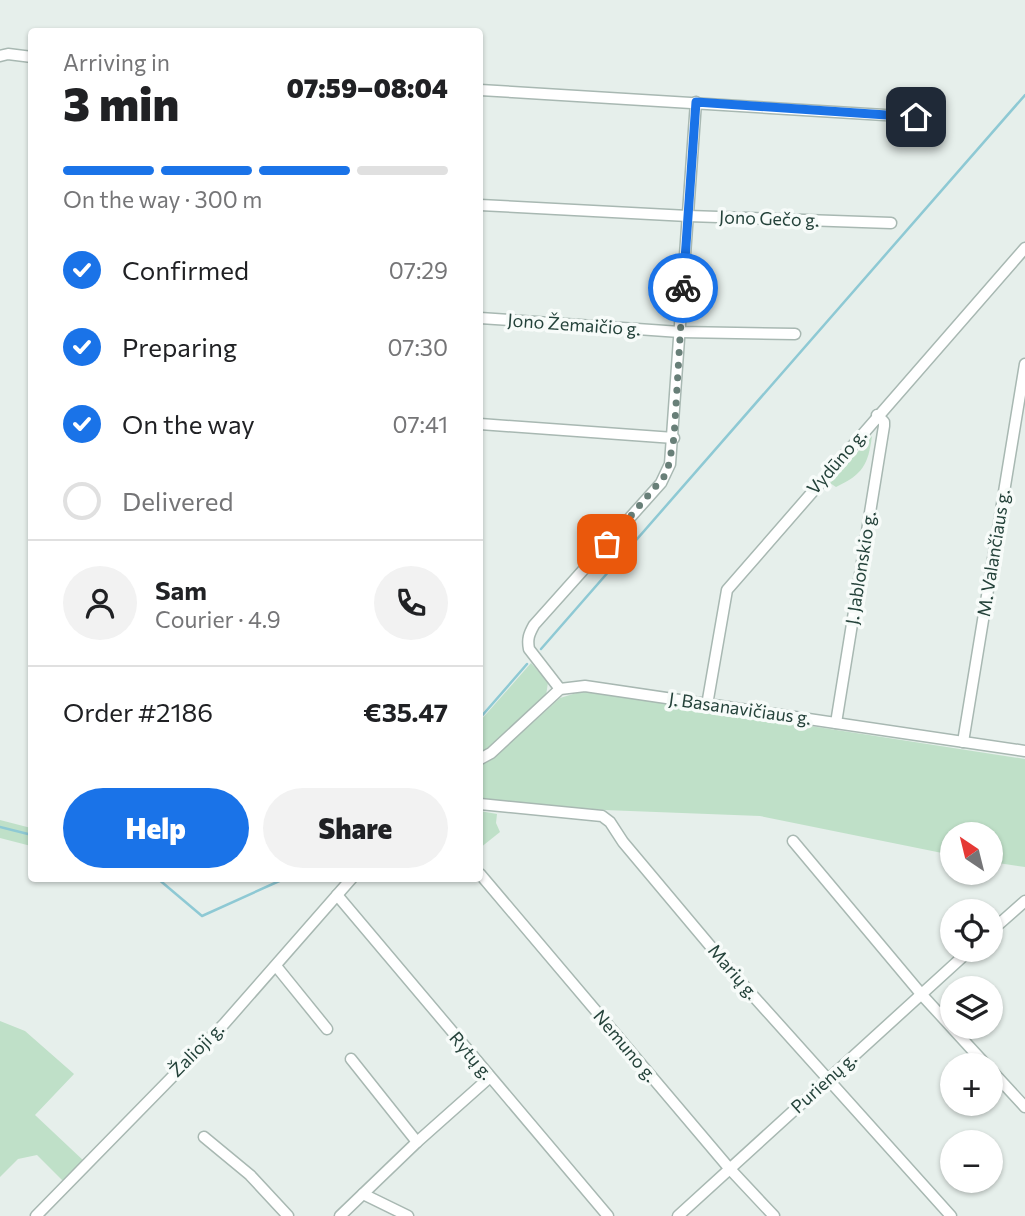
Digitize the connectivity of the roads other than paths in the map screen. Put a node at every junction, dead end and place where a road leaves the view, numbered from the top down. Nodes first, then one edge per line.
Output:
1 (0, 56) edge
2 (28, 56) edge
3 (483, 90) edge
4 (696, 102) junction
5 (916, 117) dead end
6 (483, 205) edge
7 (688, 216) junction
8 (891, 223) dead end
9 (1025, 248) edge
10 (483, 318) edge
11 (680, 332) junction
12 (795, 334) dead end
13 (1025, 364) edge
14 (877, 415) junction
15 (483, 424) edge
16 (674, 438) junction
17 (560, 690) junction
18 (707, 705) junction
19 (836, 723) junction
20 (963, 742) junction
21 (1025, 751) edge
22 (483, 757) edge
23 (483, 804) edge
24 (793, 841) dead end
25 (483, 878) edge
26 (348, 882) edge
27 (337, 895) junction
28 (1025, 901) edge
29 (1016, 909) junction
30 (1025, 918) edge
31 (1003, 920) edge
32 (957, 962) edge
33 (276, 966) junction
34 (922, 995) junction
35 (327, 1029) dead end
36 (975, 1053) edge
37 (351, 1059) dead end
38 (489, 1078) junction
39 (827, 1079) junction
40 (1003, 1083) edge
41 (1025, 1107) edge
42 (204, 1137) dead end
43 (417, 1142) junction
44 (729, 1168) junction
45 (363, 1194) junction
46 (36, 1216) edge
47 (288, 1216) edge
48 (340, 1216) edge
49 (408, 1216) edge
50 (608, 1216) edge
51 (678, 1216) edge
52 (774, 1216) edge
53 (951, 1216) edge

1 - 2 street
3 - 4 street
4 - 5 street
4 - 7 street
6 - 7 street, Jono Gečo g.
7 - 8 street, Jono Gečo g.
7 - 11 street
9 - 14 street, Vydūno g.
10 - 11 street, Jono Žemaičio g.
11 - 12 street, Jono Žemaičio g.
11 - 16 street
13 - 20 street, M. Valančiaus g.
14 - 18 street, Vydūno g.
14 - 19 street, J. Jablonskio g.
15 - 16 street
16 - 17 street
17 - 18 street, J. Basanavičiaus g.
17 - 22 street
18 - 19 street, J. Basanavičiaus g.
19 - 20 street, J. Basanavičiaus g.
20 - 21 street, J. Basanavičiaus g.
23 - 39 street, Marių g.
24 - 34 street
25 - 44 street, Nemuno g.
26 - 27 street, Žalioji g.
27 - 33 street, Žalioji g.
27 - 38 street, Rytų g.
28 - 29 street
29 - 30 street
29 - 31 street
32 - 34 street, Purienų g.
33 - 35 street
33 - 46 street, Žalioji g.
34 - 36 street
34 - 39 street, Purienų g.
37 - 43 street
38 - 43 street
38 - 50 street, Rytų g.
39 - 44 street, Purienų g.
39 - 53 street, Marių g.
40 - 41 street
42 - 47 street
43 - 45 street
44 - 51 street, Purienų g.
44 - 52 street, Nemuno g.
45 - 48 street
45 - 49 street

